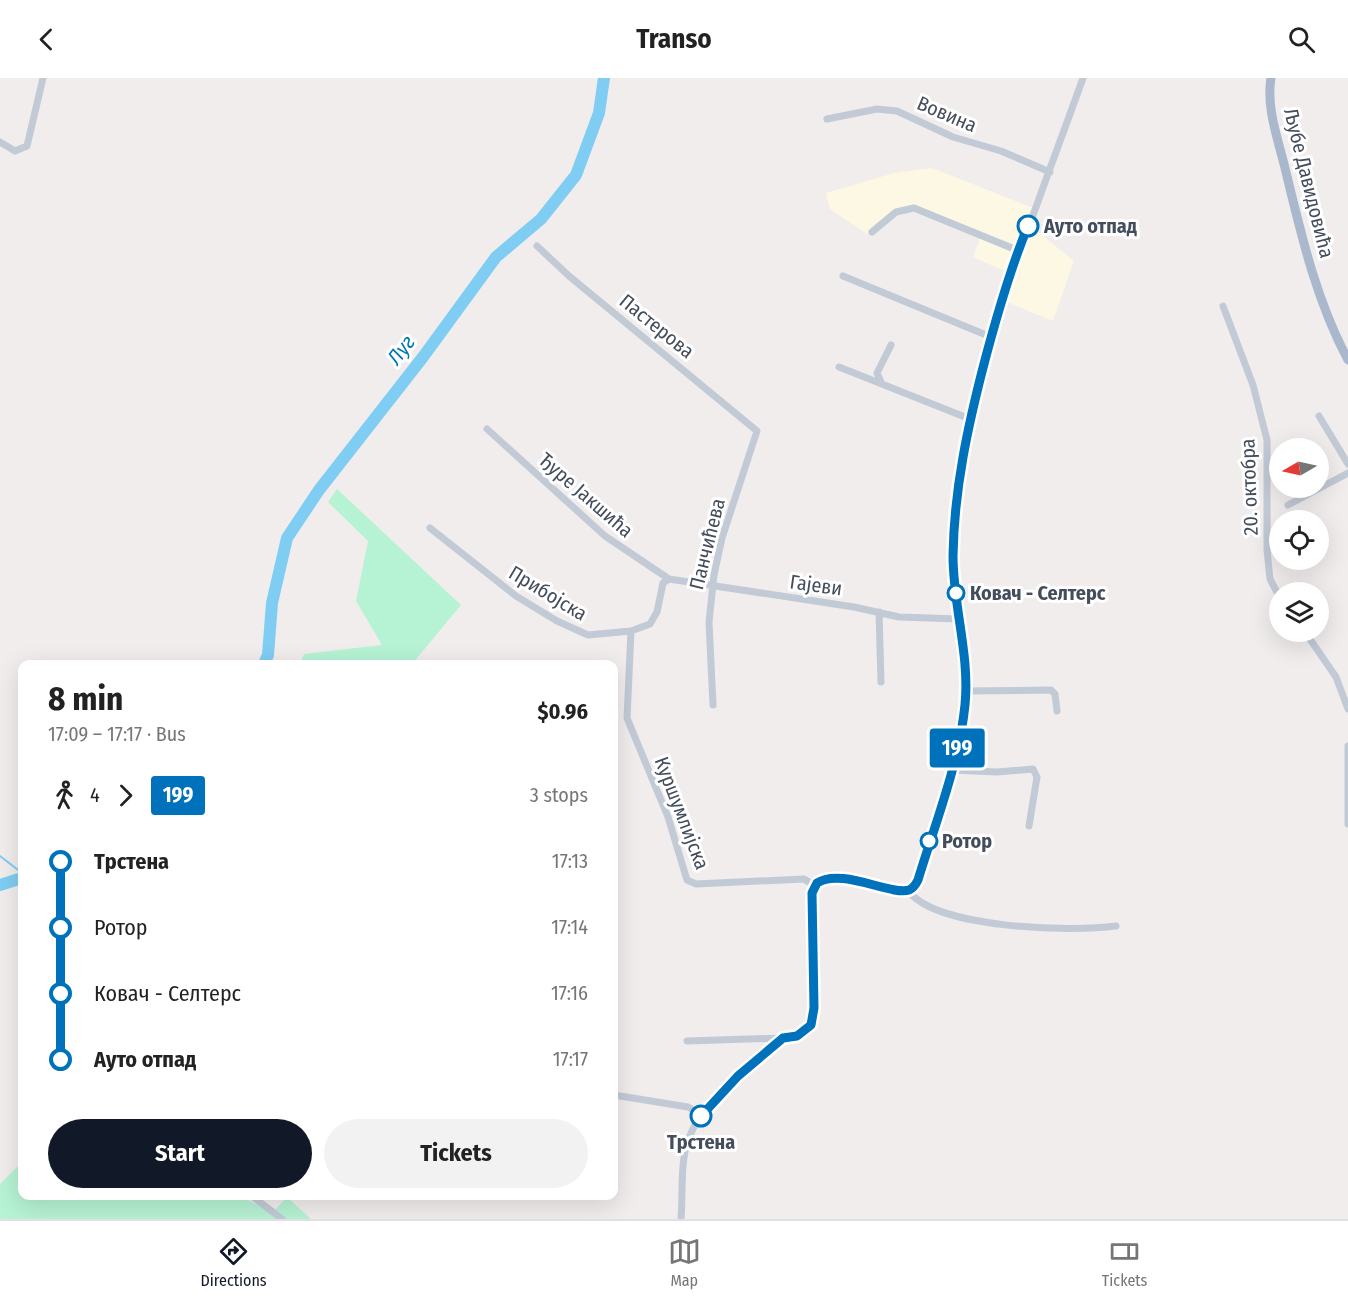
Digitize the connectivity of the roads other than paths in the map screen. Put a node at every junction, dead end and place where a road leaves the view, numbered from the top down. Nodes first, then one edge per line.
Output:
1 (43, 78) edge
2 (1083, 78) edge
3 (1271, 78) edge
4 (827, 119) dead end
5 (0, 142) edge
6 (1050, 172) junction
7 (872, 232) dead end
8 (537, 246) dead end
9 (1018, 251) junction
10 (843, 276) dead end
11 (1223, 306) dead end
12 (992, 337) junction
13 (891, 345) dead end
14 (1348, 360) edge
15 (839, 367) dead end
16 (881, 382) junction
17 (1319, 416) dead end
18 (970, 419) junction
19 (487, 429) dead end
20 (758, 431) joint
21 (1348, 464) edge
22 (1348, 473) edge
23 (1288, 505) dead end
24 (430, 528) dead end
25 (669, 579) junction
26 (1272, 582) edge
27 (713, 586) junction
28 (879, 612) junction
29 (959, 619) junction
30 (631, 631) junction
31 (1312, 642) edge
32 (881, 682) dead end
33 (965, 691) junction
34 (713, 705) dead end
35 (1348, 708) edge
36 (1057, 711) dead end
37 (1348, 746) edge
38 (951, 770) junction
39 (1348, 824) edge
40 (1029, 826) dead end
41 (815, 886) junction
42 (908, 890) junction
43 (1116, 926) dead end
44 (783, 1038) junction
45 (687, 1041) dead end
46 (618, 1096) edge
47 (702, 1115) junction
48 (257, 1200) edge
49 (282, 1219) edge
50 (681, 1219) edge

1 - 5 street
2 - 6 street
3 - 14 main road, Љубе Давидовића
4 - 6 street, Вовина
6 - 9 street
7 - 9 street
8 - 20 street, Пастерова
9 - 12 street
10 - 12 street
11 - 26 street, 20. октобра
12 - 18 street
13 - 16 street
15 - 16 street
16 - 18 street
17 - 21 street
18 - 29 street
19 - 25 street, Ђуре Јакшића
20 - 27 street, Панчићева
22 - 23 street
24 - 30 street, Прибојска
25 - 27 street, Гајеви
25 - 30 street, Прибојска
27 - 28 street, Гајеви
27 - 34 street, Панчићева
28 - 29 street, Гајеви
28 - 32 street
29 - 33 street
30 - 41 street, Куршумлијска
31 - 35 street
33 - 36 street
33 - 38 street
37 - 39 street
38 - 40 street
38 - 42 street
41 - 42 street
41 - 44 street
42 - 43 street
44 - 45 street
44 - 47 street
46 - 47 street
47 - 50 street
48 - 49 street

